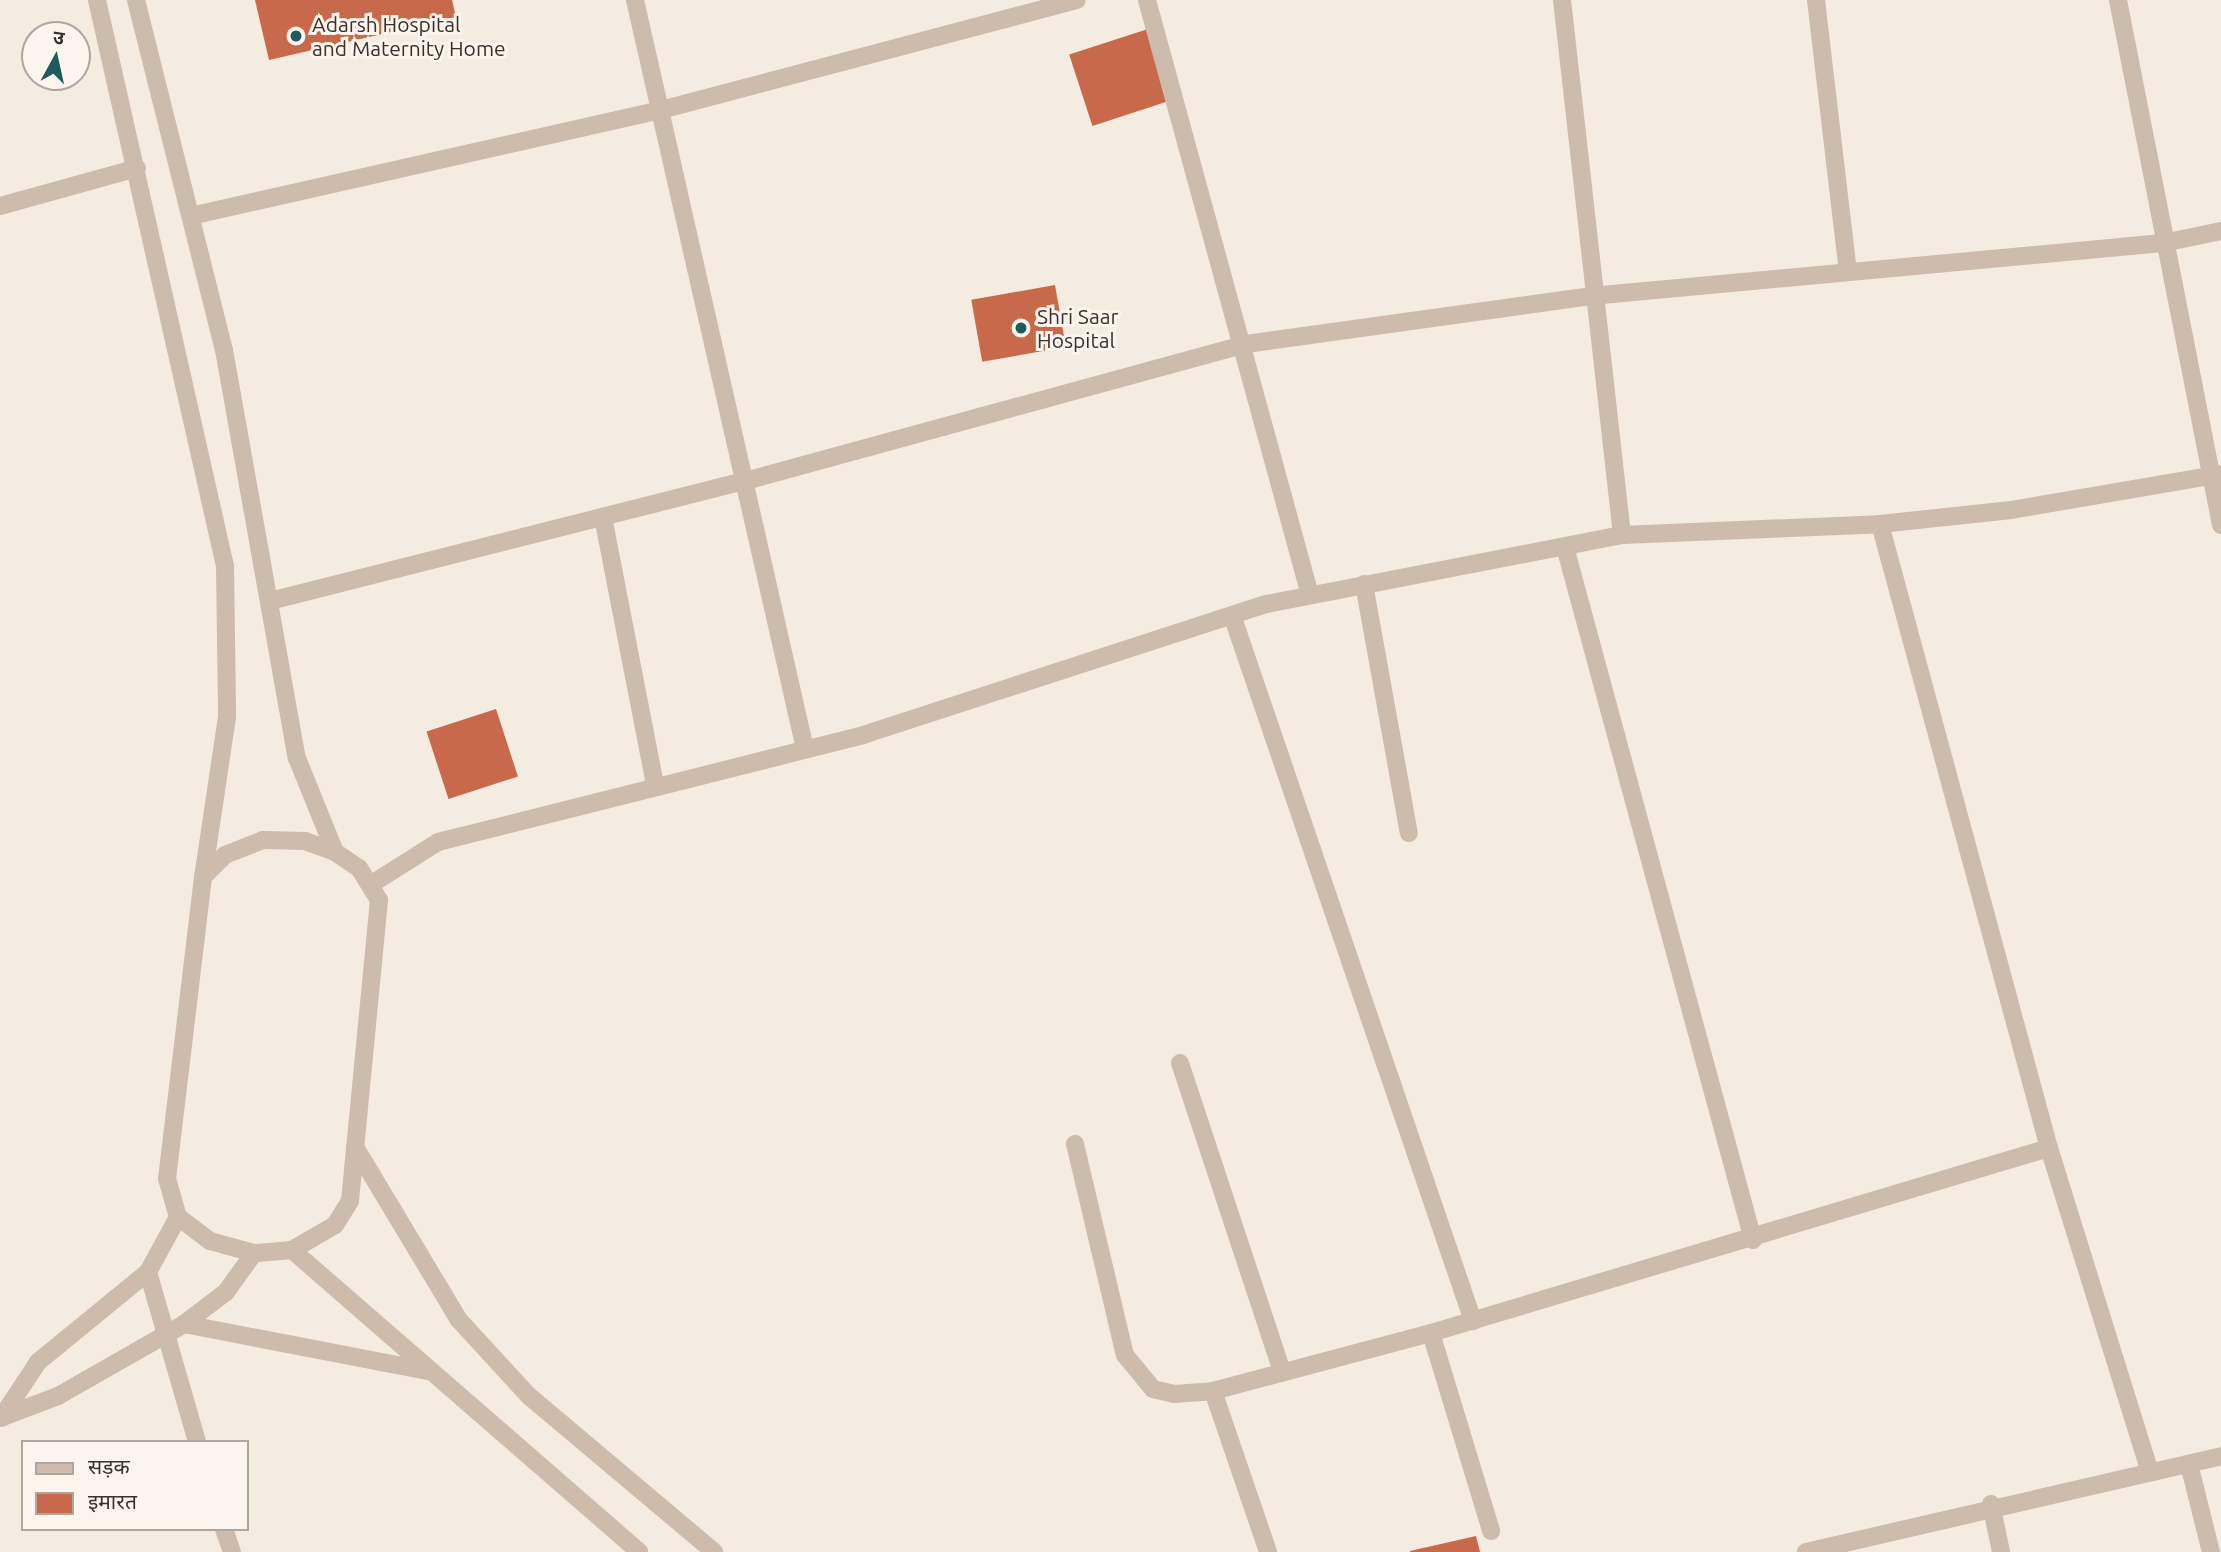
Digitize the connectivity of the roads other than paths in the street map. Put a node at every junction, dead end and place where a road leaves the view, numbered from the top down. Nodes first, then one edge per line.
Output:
1 (97, 0) edge
2 (136, 0) edge
3 (635, 0) edge
4 (1077, 0) edge
5 (1147, 0) edge
6 (1562, 0) edge
7 (1816, 0) edge
8 (2119, 0) edge
9 (657, 111) junction
10 (136, 168) junction
11 (0, 206) edge
12 (195, 215) junction
13 (2221, 231) edge
14 (2163, 243) junction
15 (1848, 272) junction
16 (1591, 296) junction
17 (1246, 344) junction
18 (2216, 475) edge
19 (748, 480) junction
20 (603, 517) junction
21 (1880, 524) junction
22 (2221, 525) edge
23 (1622, 535) junction
24 (1565, 547) junction
25 (1364, 584) junction
26 (1310, 595) junction
27 (270, 601) junction
28 (1233, 618) junction
29 (805, 749) junction
30 (655, 785) junction
31 (1409, 833) dead end
32 (335, 852) junction
33 (202, 877) junction
34 (370, 885) junction
35 (1180, 1063) dead end
36 (1074, 1144) dead end
37 (355, 1147) junction
38 (2049, 1148) junction
39 (178, 1217) junction
40 (1753, 1240) junction
41 (292, 1250) junction
42 (254, 1253) junction
43 (148, 1272) junction
44 (1473, 1321) junction
45 (184, 1324) junction
46 (1431, 1333) junction
47 (164, 1336) junction
48 (432, 1371) junction
49 (1282, 1371) junction
50 (1213, 1391) junction
51 (0, 1418) edge
52 (196, 1440) edge
53 (2221, 1456) edge
54 (2189, 1464) junction
55 (2149, 1470) junction
56 (1991, 1504) junction
57 (225, 1531) edge
58 (1491, 1531) dead end
59 (232, 1552) edge
60 (639, 1552) edge
61 (714, 1552) edge
62 (1268, 1552) edge
63 (1806, 1552) edge
64 (2001, 1552) edge
65 (2211, 1552) edge

1 - 10 street
2 - 12 street
3 - 9 street
4 - 9 street
5 - 17 street
6 - 16 street
7 - 15 street
8 - 14 street
9 - 12 street
9 - 19 street
10 - 11 street
10 - 33 street
12 - 27 street
13 - 14 street
14 - 15 street
14 - 18 street
15 - 16 street
16 - 17 street
16 - 23 street
17 - 19 street
17 - 26 street
18 - 21 street
18 - 22 street
19 - 20 street
19 - 29 street
20 - 27 street
20 - 30 street
21 - 23 street
21 - 38 street
23 - 24 street
24 - 25 street
24 - 40 street
25 - 26 street
25 - 31 street
26 - 28 street
27 - 32 street
28 - 29 street
28 - 44 street
29 - 30 street
30 - 34 street
32 - 33 street
32 - 34 street
33 - 39 street
34 - 37 street
35 - 49 street
36 - 50 street
37 - 41 street
37 - 61 street
38 - 40 street
38 - 55 street
39 - 42 street
39 - 43 street
40 - 44 street
41 - 42 street
41 - 48 street
42 - 45 street
43 - 47 street
43 - 51 street
44 - 46 street
45 - 47 street
45 - 48 street
46 - 49 street
46 - 58 street
47 - 51 street
47 - 52 street
48 - 60 street
49 - 50 street
50 - 62 street
53 - 54 street
54 - 55 street
54 - 65 street
55 - 56 street
56 - 63 street
56 - 64 street
57 - 59 street

